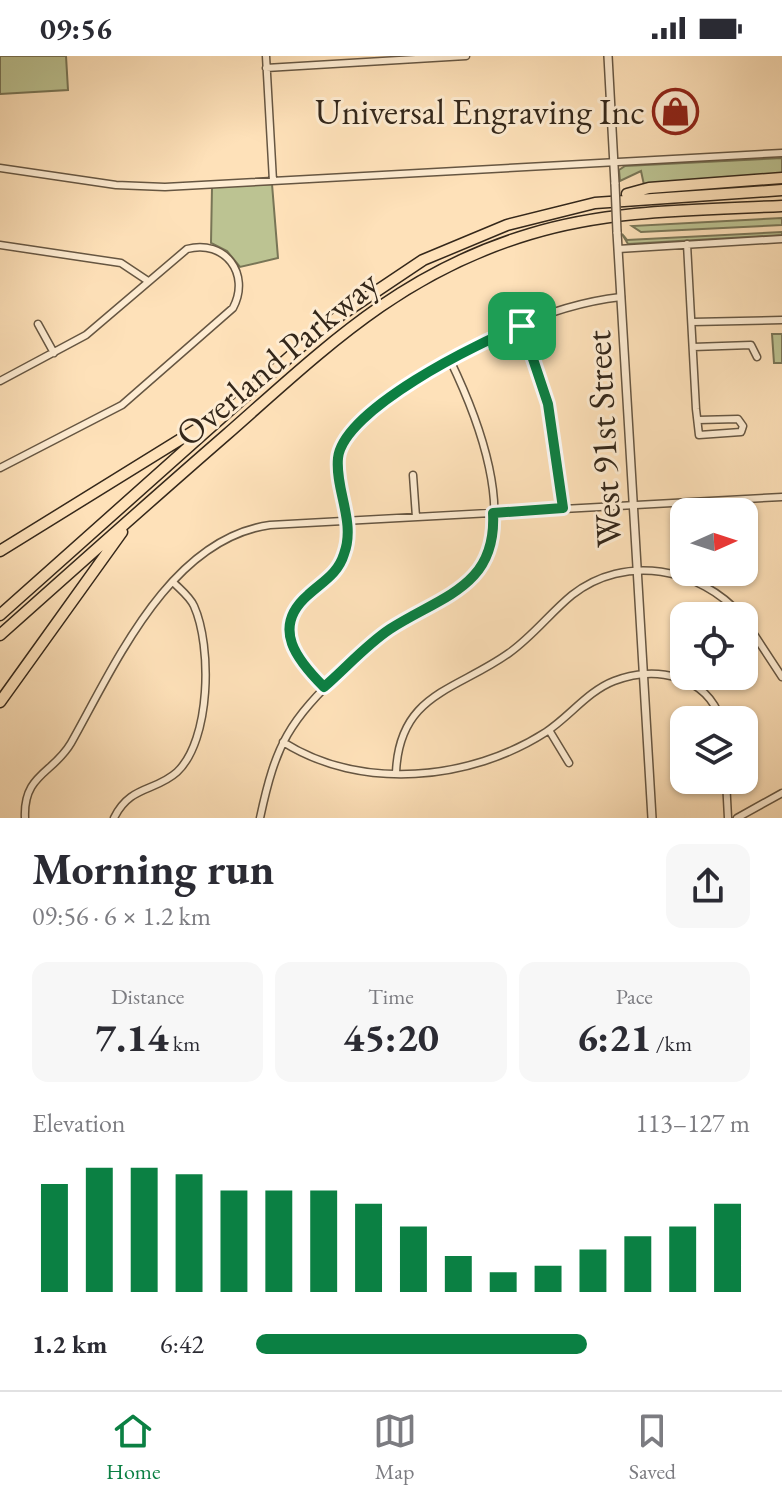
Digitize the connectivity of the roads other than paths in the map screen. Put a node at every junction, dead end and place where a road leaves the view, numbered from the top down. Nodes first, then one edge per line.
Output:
1 (266, 56) edge
2 (466, 56) edge
3 (608, 56) edge
4 (266, 68) junction
5 (782, 153) edge
6 (614, 162) junction
7 (0, 168) edge
8 (782, 178) edge
9 (273, 181) junction
10 (782, 190) edge
11 (595, 203) junction
12 (782, 206) edge
13 (782, 239) edge
14 (687, 244) junction
15 (0, 245) edge
16 (618, 249) junction
17 (148, 281) junction
18 (621, 297) junction
19 (782, 320) edge
20 (692, 322) junction
21 (38, 324) dead end
22 (522, 326) junction
23 (693, 347) junction
24 (54, 353) junction
25 (757, 357) dead end
26 (450, 360) junction
27 (0, 381) edge
28 (230, 410) junction
29 (698, 420) junction
30 (0, 468) edge
31 (413, 475) dead end
32 (782, 497) edge
33 (633, 505) junction
34 (563, 508) junction
35 (493, 513) junction
36 (133, 517) junction
37 (416, 517) junction
38 (347, 521) junction
39 (0, 551) edge
40 (637, 571) junction
41 (174, 583) junction
42 (727, 602) edge
43 (0, 615) edge
44 (0, 635) edge
45 (758, 640) edge
46 (643, 676) junction
47 (782, 677) edge
48 (324, 687) junction
49 (0, 702) edge
50 (714, 706) edge
51 (549, 730) junction
52 (283, 742) junction
53 (569, 763) dead end
54 (396, 773) junction
55 (782, 793) edge
56 (727, 794) edge
57 (25, 818) edge
58 (114, 818) edge
59 (260, 818) edge
60 (652, 818) edge
61 (728, 818) edge
62 (737, 818) edge

1 - 4 street
2 - 4 street
3 - 6 street, West 91st Street
4 - 9 street
5 - 6 street
6 - 9 street
6 - 16 street, West 91st Street, bridge
7 - 9 street
8 - 11 highway
10 - 11 highway, Overland Parkway
11 - 28 highway, Overland Parkway
12 - 36 highway, Overland Parkway
13 - 14 street
14 - 16 street
14 - 20 street
15 - 17 street
16 - 18 street, West 91st Street
17 - 24 street
17 - 30 street
18 - 22 street
18 - 33 street, West 91st Street
19 - 20 street
20 - 23 street
21 - 24 street
22 - 26 street
22 - 34 street
23 - 25 street
23 - 29 street
24 - 27 street
26 - 35 street
26 - 38 street
28 - 39 highway
28 - 43 highway, Overland Parkway
29 - 29 street
31 - 37 street
32 - 33 street
33 - 34 street
33 - 40 street, West 91st Street
34 - 35 street
35 - 37 street
35 - 48 street
36 - 44 highway, Overland Parkway
36 - 49 highway
37 - 38 street
38 - 41 street
38 - 48 street
40 - 42 street
40 - 46 street, West 91st Street
40 - 54 street
41 - 57 street
41 - 58 street
45 - 47 street
46 - 50 street
46 - 51 street
46 - 60 street, West 91st Street
48 - 52 street
51 - 53 street
51 - 54 street
52 - 54 street
52 - 59 street
55 - 62 street
56 - 61 street

